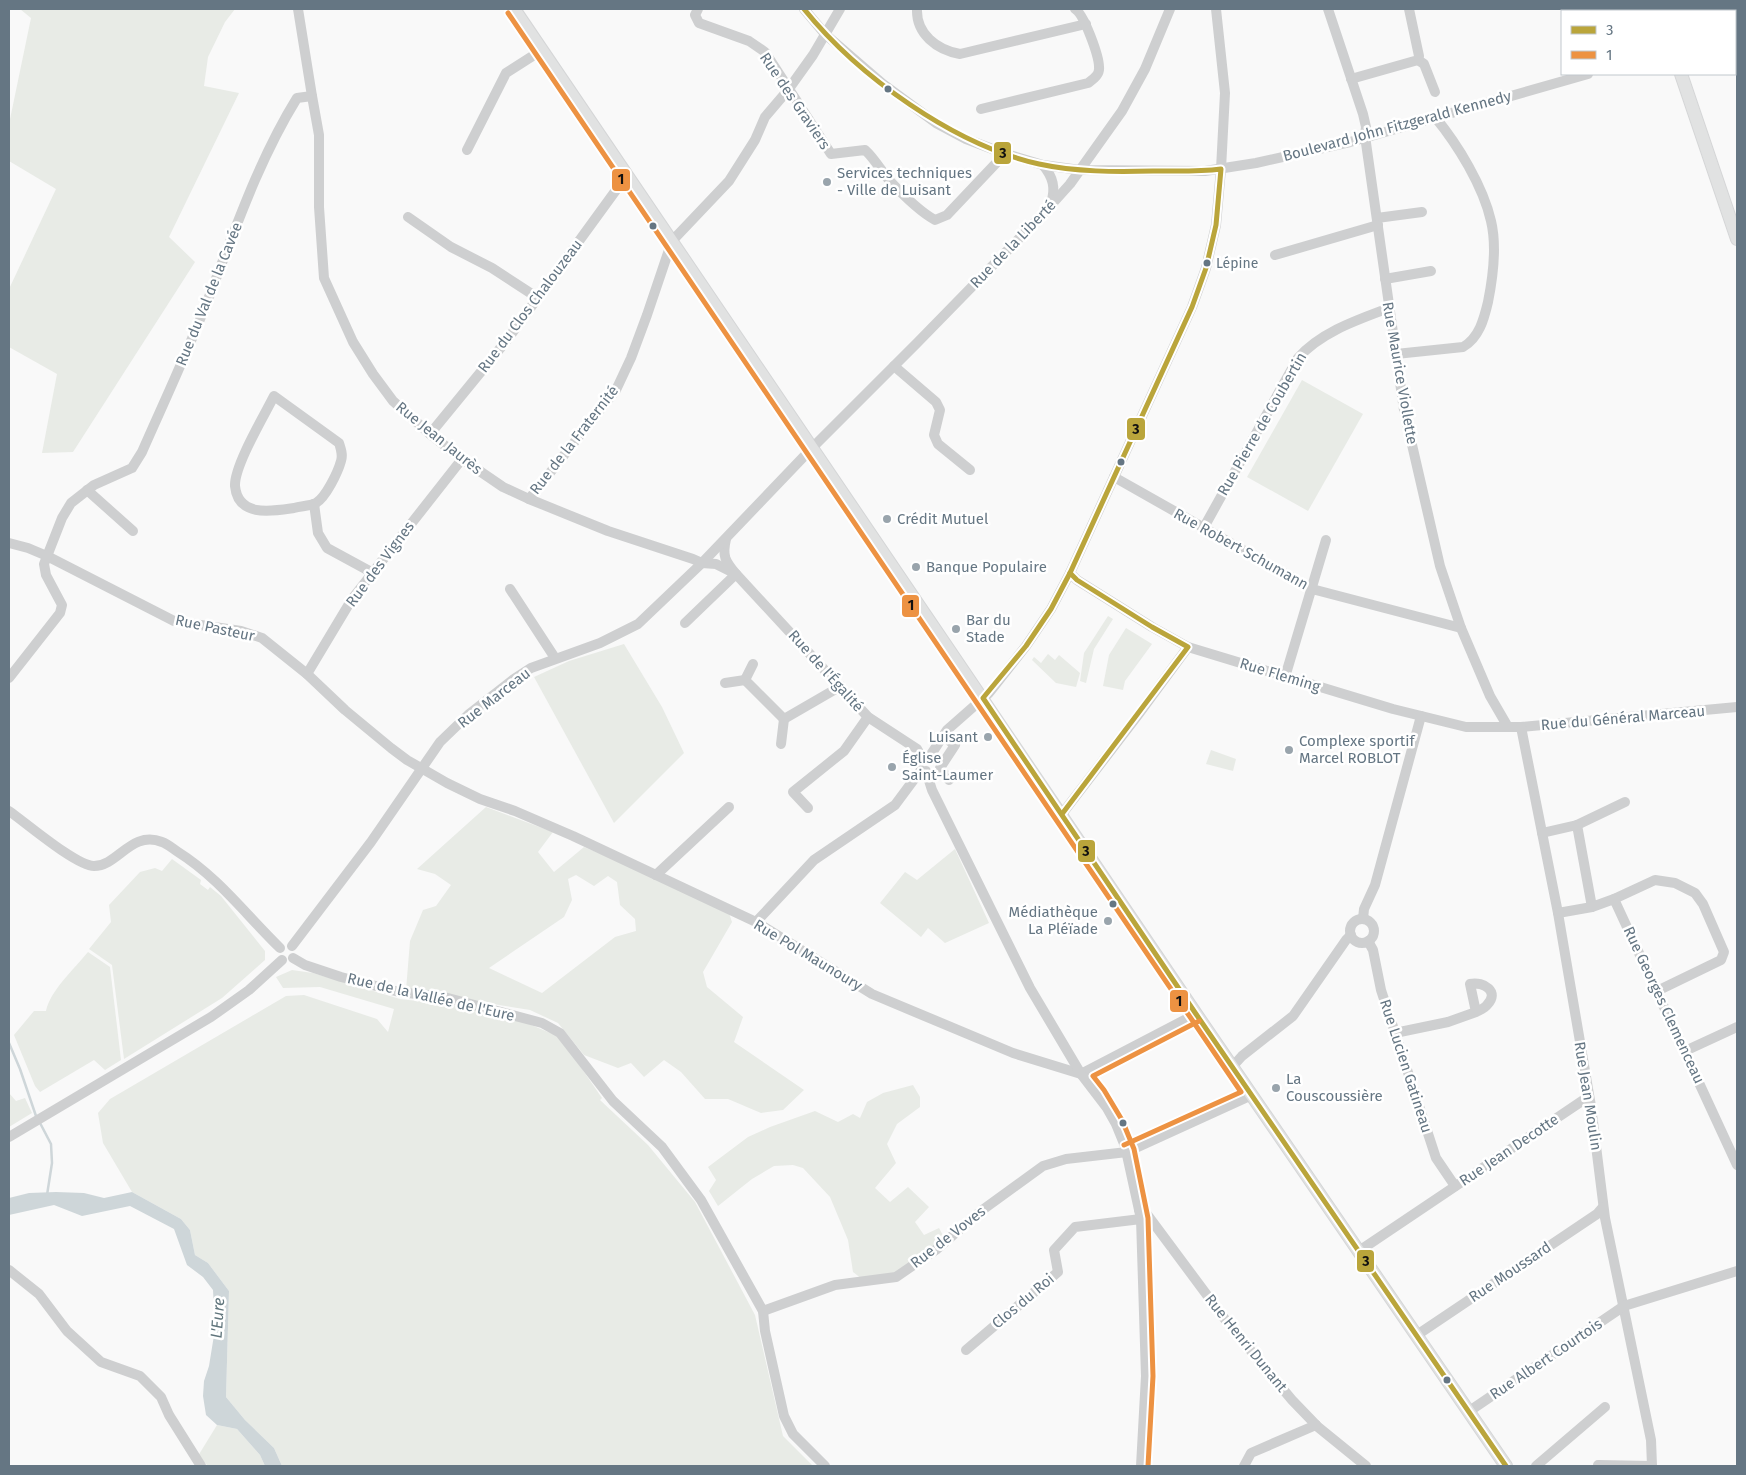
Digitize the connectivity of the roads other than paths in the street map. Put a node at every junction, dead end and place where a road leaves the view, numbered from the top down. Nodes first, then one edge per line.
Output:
1 (298, 9) edge
2 (515, 9) edge
3 (698, 9) edge
4 (804, 9) edge
5 (840, 9) edge
6 (917, 9) edge
7 (1075, 9) edge
8 (1170, 9) edge
9 (1216, 9) edge
10 (1328, 9) edge
11 (1409, 9) edge
12 (1086, 24) junction
13 (825, 34) junction
14 (542, 50) junction
15 (1418, 60) junction
16 (1584, 75) edge
17 (1680, 75) edge
18 (1351, 79) junction
19 (788, 90) junction
20 (1435, 92) dead end
21 (312, 96) junction
22 (981, 109) dead end
23 (1435, 117) junction
24 (1365, 136) junction
25 (467, 150) dead end
26 (1003, 153) junction
27 (1043, 165) junction
28 (1221, 169) junction
29 (1080, 170) junction
30 (627, 175) junction
31 (1050, 205) junction
32 (1422, 212) dead end
33 (408, 217) dead end
34 (1377, 221) junction
35 (1737, 239) edge
36 (672, 241) junction
37 (1275, 255) dead end
38 (1431, 271) dead end
39 (1385, 279) junction
40 (538, 298) junction
41 (1389, 308) junction
42 (1396, 354) junction
43 (894, 366) junction
44 (430, 434) junction
45 (812, 448) junction
46 (462, 459) junction
47 (970, 470) dead end
48 (1114, 477) junction
49 (87, 490) junction
50 (529, 499) junction
51 (314, 504) junction
52 (1203, 529) junction
53 (133, 532) dead end
54 (726, 538) junction
55 (1326, 540) dead end
56 (9, 543) edge
57 (47, 556) junction
58 (702, 563) junction
59 (373, 573) junction
60 (1070, 573) junction
61 (736, 574) junction
62 (510, 589) dead end
63 (1312, 589) junction
64 (685, 623) dead end
65 (1461, 628) junction
66 (1188, 647) junction
67 (556, 658) junction
68 (753, 664) dead end
69 (307, 674) junction
70 (1285, 677) junction
71 (9, 678) edge
72 (745, 680) junction
73 (725, 682) dead end
74 (841, 686) junction
75 (983, 698) junction
76 (1737, 707) edge
77 (1421, 716) junction
78 (868, 717) junction
79 (784, 719) junction
80 (1521, 726) junction
81 (1508, 727) junction
82 (943, 736) junction
83 (781, 744) dead end
84 (925, 758) junction
85 (422, 769) junction
86 (924, 770) junction
87 (949, 780) dead end
88 (1624, 802) dead end
89 (729, 806) dead end
90 (808, 808) dead end
91 (9, 810) edge
92 (1062, 814) junction
93 (1577, 825) junction
94 (1542, 834) junction
95 (656, 875) junction
96 (1614, 899) junction
97 (1592, 907) junction
98 (1558, 913) junction
99 (1363, 919) junction
100 (756, 922) junction
101 (1351, 935) junction
102 (1368, 941) junction
103 (292, 946) junction
104 (280, 948) junction
105 (293, 958) junction
106 (282, 960) junction
107 (1658, 991) junction
108 (1476, 1012) dead end
109 (1196, 1014) junction
110 (1737, 1027) edge
111 (1395, 1033) junction
112 (1685, 1051) junction
113 (1233, 1066) junction
114 (1082, 1074) junction
115 (1252, 1095) junction
116 (1588, 1097) junction
117 (9, 1138) edge
118 (1127, 1152) junction
119 (1737, 1165) edge
120 (1455, 1186) junction
121 (1604, 1208) junction
122 (1140, 1214) junction
123 (1359, 1251) junction
124 (9, 1270) edge
125 (1737, 1271) edge
126 (1624, 1306) junction
127 (763, 1311) junction
128 (1417, 1335) junction
129 (966, 1350) dead end
130 (1605, 1407) dead end
131 (1468, 1412) junction
132 (1316, 1425) junction
133 (1598, 1465) edge
134 (201, 1466) edge
135 (825, 1466) edge
136 (1141, 1466) edge
137 (1244, 1466) edge
138 (1366, 1466) edge
139 (1506, 1466) edge
140 (1536, 1466) edge
141 (1652, 1466) edge

1 - 21 street
2 - 14 main road
3 - 19 street, Rue des Graviers
4 - 13 street, Boulevard John Fitzgerald Kennedy
5 - 13 street
6 - 12 street
7 - 12 street
8 - 29 street, Rue de la Liberté
9 - 28 street
10 - 18 street, Rue Maurice Viollette
11 - 15 street
12 - 22 street
13 - 19 street
13 - 26 street, Boulevard John Fitzgerald Kennedy
14 - 25 street
14 - 30 main road
15 - 18 street
15 - 20 street
16 - 23 street, Boulevard John Fitzgerald Kennedy
17 - 35 main road
18 - 24 street, Rue Maurice Viollette
19 - 26 street, Rue des Graviers
19 - 36 street
21 - 44 street, Rue Jean Jaurès
21 - 49 street, Rue du Val de la Cavée
23 - 24 street, Boulevard John Fitzgerald Kennedy
23 - 42 street
24 - 28 street, Boulevard John Fitzgerald Kennedy
24 - 34 street, Rue Maurice Viollette
26 - 27 street, Boulevard John Fitzgerald Kennedy
27 - 29 street, Boulevard John Fitzgerald Kennedy
27 - 31 street
28 - 29 street, Boulevard John Fitzgerald Kennedy
28 - 48 street
29 - 31 street, Rue de la Liberté
30 - 36 main road
30 - 40 street, Rue du Clos Chalouzeau
31 - 43 street, Rue de la Liberté
32 - 34 street
33 - 40 street
34 - 37 street
34 - 39 street, Rue Maurice Viollette
36 - 45 main road
36 - 50 street, Rue de la Fraternité
38 - 39 street
39 - 41 street, Rue Maurice Viollette
40 - 44 street, Rue du Clos Chalouzeau
41 - 42 street, Rue Maurice Viollette
41 - 52 street, Rue Pierre de Coubertin
42 - 65 street, Rue Maurice Viollette
43 - 45 street, Rue de la Liberté
43 - 47 street
44 - 46 street, Rue Jean Jaurès
45 - 54 street, Rue Marceau
45 - 75 main road
46 - 50 street, Rue Jean Jaurès
46 - 59 street, Rue des Vignes
48 - 52 street, Rue Robert Schumann
48 - 60 street
49 - 53 street
49 - 57 street, Rue du Val de la Cavée
50 - 58 street, Rue Jean Jaurès
51 - 51 street
51 - 59 street
52 - 63 street, Rue Robert Schumann
54 - 58 street, Rue Marceau
54 - 61 street, Rue de l'Égalité
55 - 63 street
56 - 57 street, Rue Pasteur
57 - 69 street, Rue Pasteur
57 - 71 street
58 - 61 street, Rue de l'Égalité
58 - 67 street, Rue Marceau
59 - 69 street, Rue des Vignes
60 - 66 street, Rue Fleming
60 - 75 street
61 - 64 street
61 - 74 street, Rue de l'Égalité
62 - 67 street
63 - 65 street, Rue Robert Schumann
63 - 70 street
65 - 81 street, Rue Maurice Viollette
66 - 70 street, Rue Fleming
66 - 92 street
67 - 85 street, Rue Marceau
68 - 72 street
69 - 85 street, Rue Pasteur
70 - 77 street, Rue Fleming
72 - 73 street
72 - 79 street
74 - 78 street, Rue de l'Égalité
74 - 79 street
75 - 82 street
75 - 92 main road
76 - 80 street, Rue du Général Marceau
77 - 81 street, Rue Fleming
77 - 99 street
78 - 84 street, Rue de l'Égalité
78 - 90 street
79 - 83 street
80 - 81 street, Rue du Général Marceau
80 - 94 street, Rue Jean Moulin
82 - 84 street
82 - 87 street
84 - 86 street
85 - 95 street, Rue Pol Maunoury
85 - 103 street, Rue Marceau
86 - 100 street
86 - 114 street
88 - 93 street
89 - 95 street
91 - 104 street
92 - 109 main road
93 - 94 street
93 - 97 street
94 - 98 street, Rue Jean Moulin
95 - 100 street, Rue Pol Maunoury
96 - 97 street
96 - 107 street, Rue Georges Clemenceau
96 - 107 street
97 - 98 street
98 - 116 street, Rue Jean Moulin
99 - 101 street
99 - 102 street
100 - 114 street, Rue Pol Maunoury
101 - 102 street
101 - 113 street
102 - 111 street, Rue Lucien Gatineau
103 - 104 street
103 - 105 street
104 - 106 street
105 - 106 street
105 - 127 street, Rue de la Vallée de l'Eure
106 - 117 street
107 - 112 street, Rue Georges Clemenceau
108 - 111 street
109 - 113 main road
109 - 114 street
110 - 112 street
111 - 120 street, Rue Lucien Gatineau
112 - 119 street, Rue Georges Clemenceau
113 - 115 main road
114 - 118 street
115 - 118 street, Rue de Voves
115 - 123 main road
116 - 120 street, Rue Jean Decotte
116 - 121 street, Rue Jean Moulin
118 - 122 street
118 - 127 street, Rue de Voves
120 - 123 street, Rue Jean Decotte
121 - 126 street, Rue Jean Moulin
121 - 128 street, Rue Moussard
122 - 129 street, Clos du Roi
122 - 132 street, Rue Henri Dunant
122 - 136 street
123 - 128 main road
124 - 134 street
125 - 126 street, Rue Albert Courtois
126 - 131 street, Rue Albert Courtois
126 - 141 street, Rue Jean Moulin
127 - 135 street, Rue de la Vallée de l'Eure
128 - 131 main road
130 - 140 street
131 - 139 main road
132 - 137 street
132 - 138 street, Rue Henri Dunant
133 - 141 street

